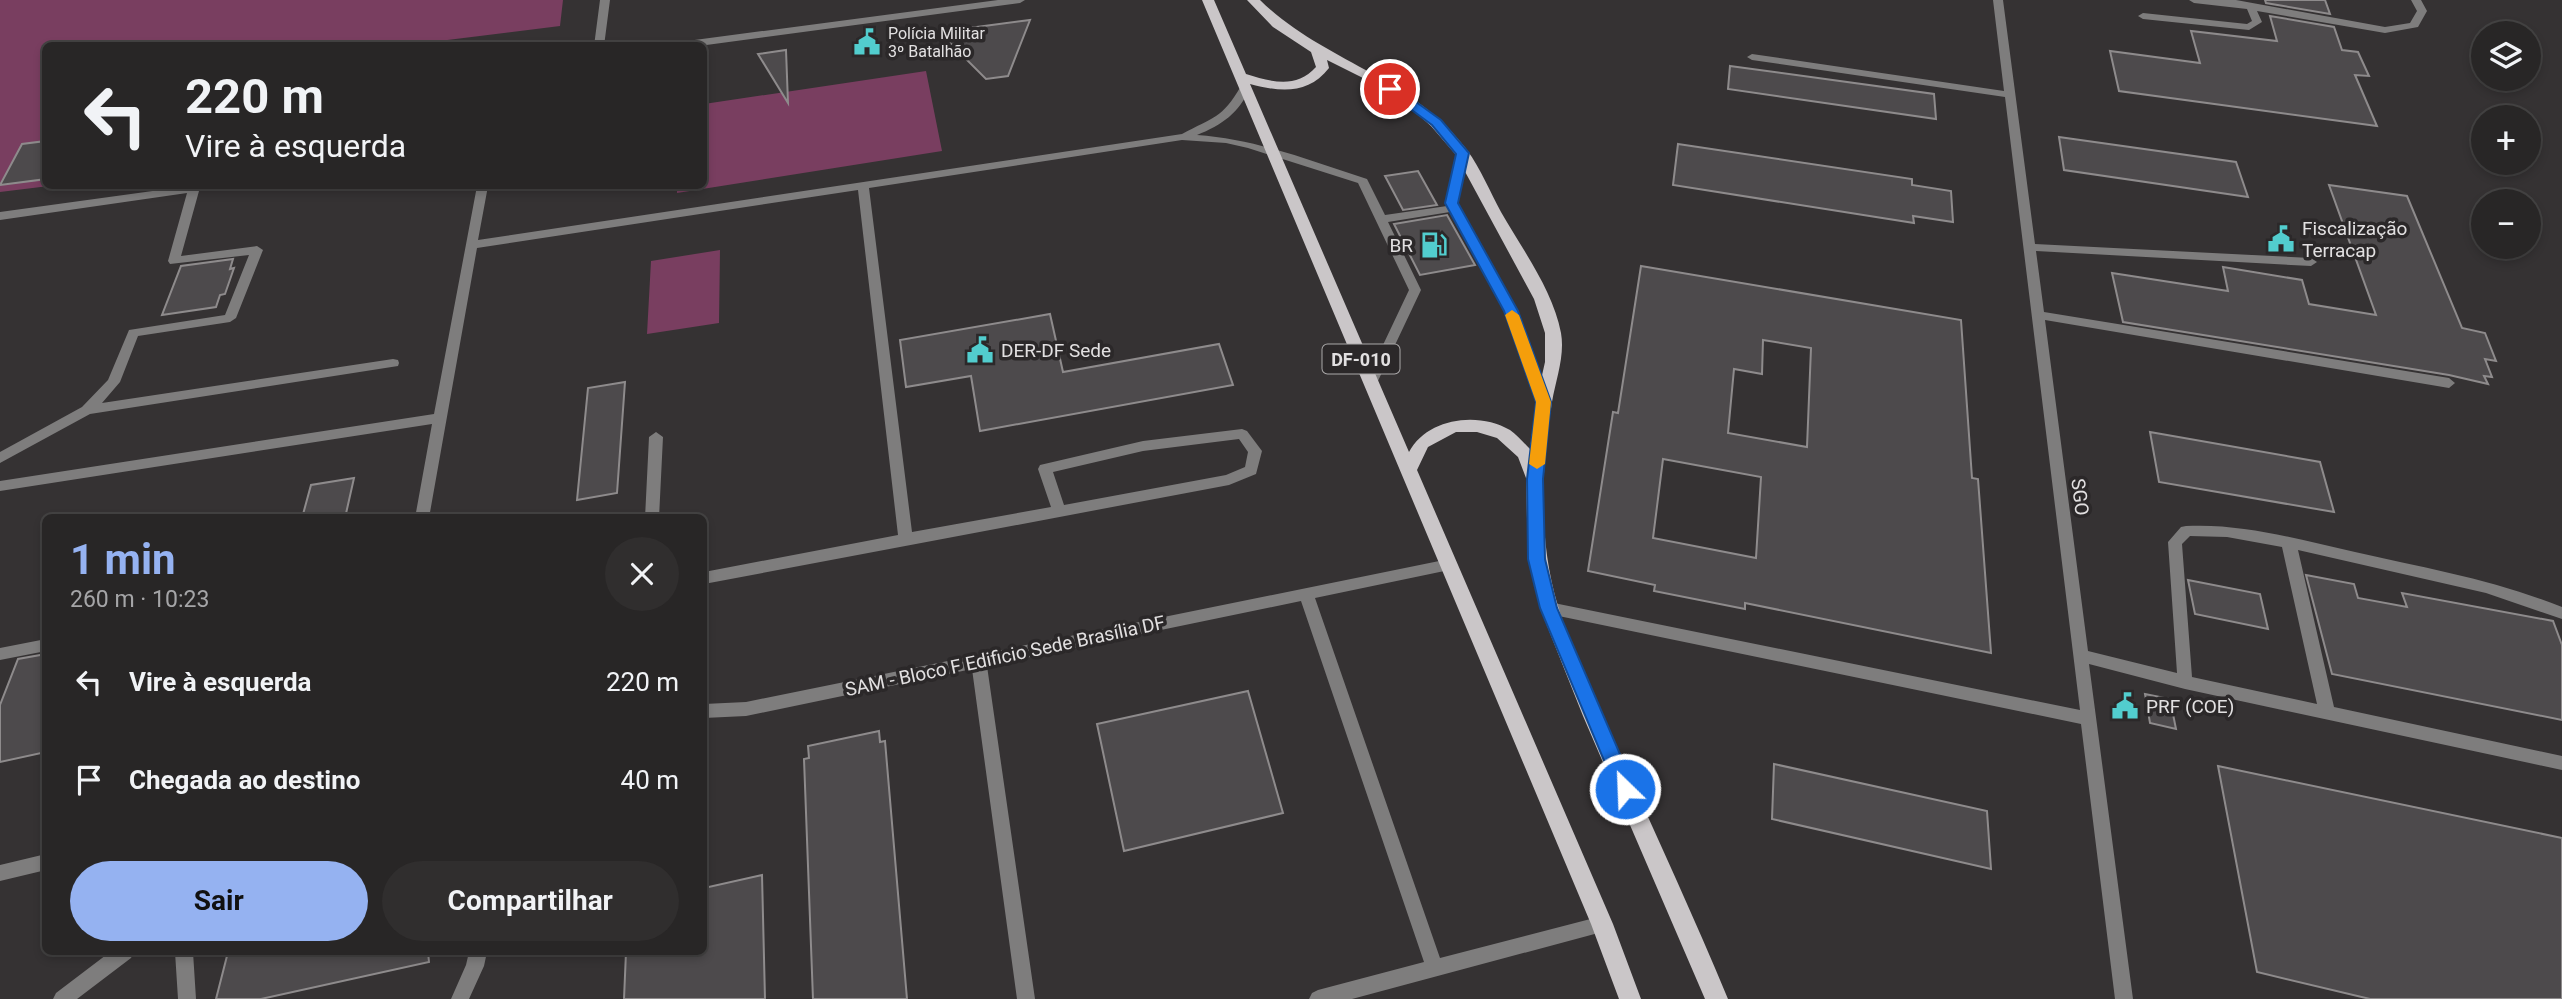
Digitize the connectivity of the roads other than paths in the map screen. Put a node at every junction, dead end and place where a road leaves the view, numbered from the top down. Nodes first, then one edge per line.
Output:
1 (605, 0) edge
2 (1020, 0) edge
3 (1208, 0) edge
4 (1254, 0) edge
5 (1998, 0) edge
6 (2194, 0) edge
7 (2416, 0) edge
8 (2231, 2) edge
9 (2251, 8) junction
10 (2143, 16) dead end
11 (600, 42) edge
12 (702, 42) edge
13 (1317, 50) junction
14 (1752, 58) dead end
15 (1243, 82) junction
16 (2010, 95) junction
17 (1182, 137) junction
18 (1462, 153) junction
19 (1273, 154) junction
20 (863, 185) junction
21 (187, 189) edge
22 (194, 189) edge
23 (481, 189) edge
24 (1455, 208) junction
25 (0, 216) edge
26 (1381, 219) junction
27 (471, 245) junction
28 (2029, 247) junction
29 (2311, 262) dead end
30 (2037, 315) junction
31 (393, 363) dead end
32 (1371, 383) junction
33 (2449, 383) dead end
34 (1544, 402) junction
35 (87, 410) junction
36 (440, 418) junction
37 (656, 437) dead end
38 (0, 458) edge
39 (1408, 470) junction
40 (1535, 479) junction
41 (0, 486) edge
42 (1059, 511) junction
43 (423, 514) edge
44 (652, 514) edge
45 (906, 539) junction
46 (2289, 544) junction
47 (1449, 565) junction
48 (707, 577) edge
49 (1306, 594) junction
50 (1549, 608) junction
51 (2562, 613) edge
52 (42, 646) edge
53 (0, 654) edge
54 (2080, 655) junction
55 (979, 662) junction
56 (2185, 681) junction
57 (707, 711) edge
58 (2327, 712) junction
59 (2088, 719) junction
60 (2562, 763) edge
61 (42, 863) edge
62 (0, 873) edge
63 (1602, 924) junction
64 (121, 955) edge
65 (184, 955) edge
66 (477, 955) edge
67 (1435, 968) junction
68 (62, 999) edge
69 (187, 999) edge
70 (460, 999) edge
71 (1026, 999) edge
72 (1318, 999) edge
73 (1630, 999) edge
74 (1717, 999) edge
75 (2124, 999) edge

1 - 11 lane
2 - 12 lane
3 - 15 main road, DF-010
4 - 13 main road
5 - 16 lane, SGO
6 - 8 lane
7 - 9 lane
8 - 9 lane
9 - 10 lane
13 - 15 main road
13 - 18 main road
14 - 16 lane
15 - 17 lane
15 - 19 main road, DF-010
16 - 28 lane, SGO
17 - 19 lane
17 - 20 lane
18 - 24 lane
18 - 34 main road
19 - 26 lane
19 - 32 main road, DF-010
20 - 27 lane
20 - 45 lane
21 - 25 lane
22 - 35 lane
23 - 27 lane
24 - 26 lane
24 - 34 lane
26 - 32 lane
27 - 36 lane
28 - 29 lane
28 - 30 lane, SGO
30 - 33 lane
30 - 54 lane, SGO
31 - 35 lane
32 - 39 main road, DF-010
34 - 40 main road
35 - 38 lane
36 - 41 lane
36 - 43 lane
37 - 44 lane
39 - 40 main road
39 - 47 main road, DF-010
40 - 50 main road
42 - 42 lane
42 - 45 lane
45 - 48 lane
46 - 51 lane
46 - 56 lane
46 - 58 lane
47 - 49 lane, SAM - Bloco F Edificio Sede Brasília DF
47 - 63 main road, DF-010
49 - 55 lane, SAM - Bloco F Edificio Sede Brasília DF
49 - 67 lane
50 - 59 lane
50 - 74 main road
52 - 53 lane
54 - 56 lane
54 - 59 lane, SGO
55 - 57 lane, SAM - Bloco F Edificio Sede Brasília DF
55 - 71 lane
56 - 58 lane
58 - 60 lane
59 - 75 lane, SGO
61 - 62 lane
63 - 67 lane
63 - 73 main road, DF-010
64 - 68 lane
65 - 69 lane
66 - 70 lane
67 - 72 lane

